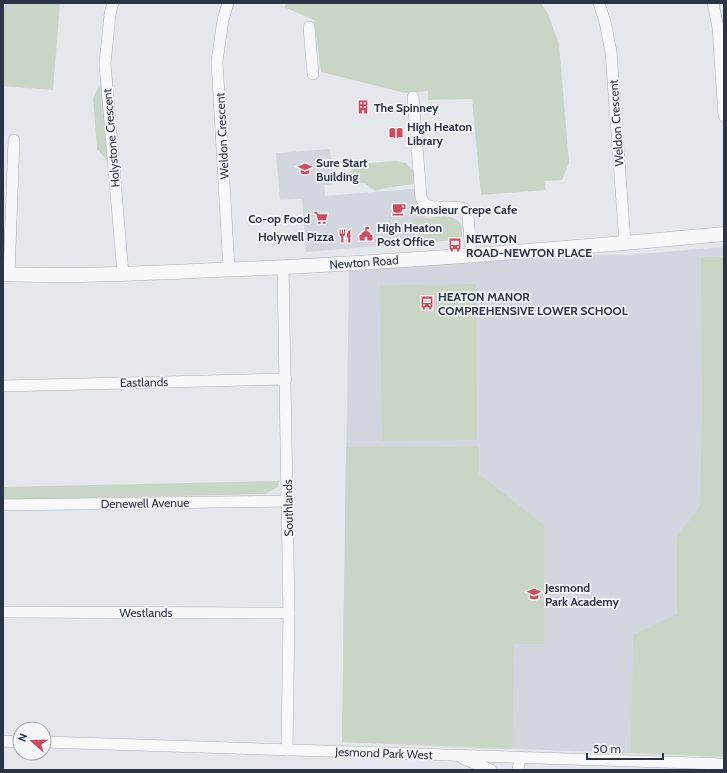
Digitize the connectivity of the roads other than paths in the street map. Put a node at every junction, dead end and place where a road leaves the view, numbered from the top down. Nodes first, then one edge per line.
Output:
1 (113, 3) edge
2 (228, 3) edge
3 (600, 3) edge
4 (713, 3) edge
5 (721, 26) edge
6 (309, 27) dead end
7 (313, 74) dead end
8 (413, 97) dead end
9 (724, 116) edge
10 (14, 140) dead end
11 (724, 234) edge
12 (625, 243) junction
13 (471, 255) junction
14 (283, 267) junction
15 (229, 269) junction
16 (6, 274) edge
17 (123, 274) junction
18 (286, 379) junction
19 (3, 386) edge
20 (288, 501) junction
21 (3, 505) edge
22 (3, 612) edge
23 (290, 613) junction
24 (52, 742) edge
25 (287, 750) junction
26 (456, 756) junction
27 (520, 758) junction
28 (724, 764) edge
29 (491, 770) edge
30 (518, 770) edge

1 - 17 street, Holystone Crescent
2 - 15 street, Weldon Crescent
3 - 12 street, Weldon Crescent
4 - 5 street
5 - 9 street
6 - 7 street
8 - 13 street
10 - 16 street
11 - 12 street, Newton Road
12 - 13 street, Newton Road
13 - 14 street, Newton Road
14 - 15 street, Newton Road
14 - 18 street, Southlands
15 - 17 street, Newton Road
16 - 17 street, Newton Road
18 - 19 street, Eastlands
18 - 20 street, Southlands
20 - 21 street, Denewell Avenue
20 - 23 street, Southlands
22 - 23 street, Westlands
23 - 25 street, Southlands
24 - 25 street, Jesmond Park West
25 - 26 street, Jesmond Park West
26 - 27 street, Jesmond Park West
26 - 29 street
27 - 28 street, Jesmond Park West
27 - 30 street

